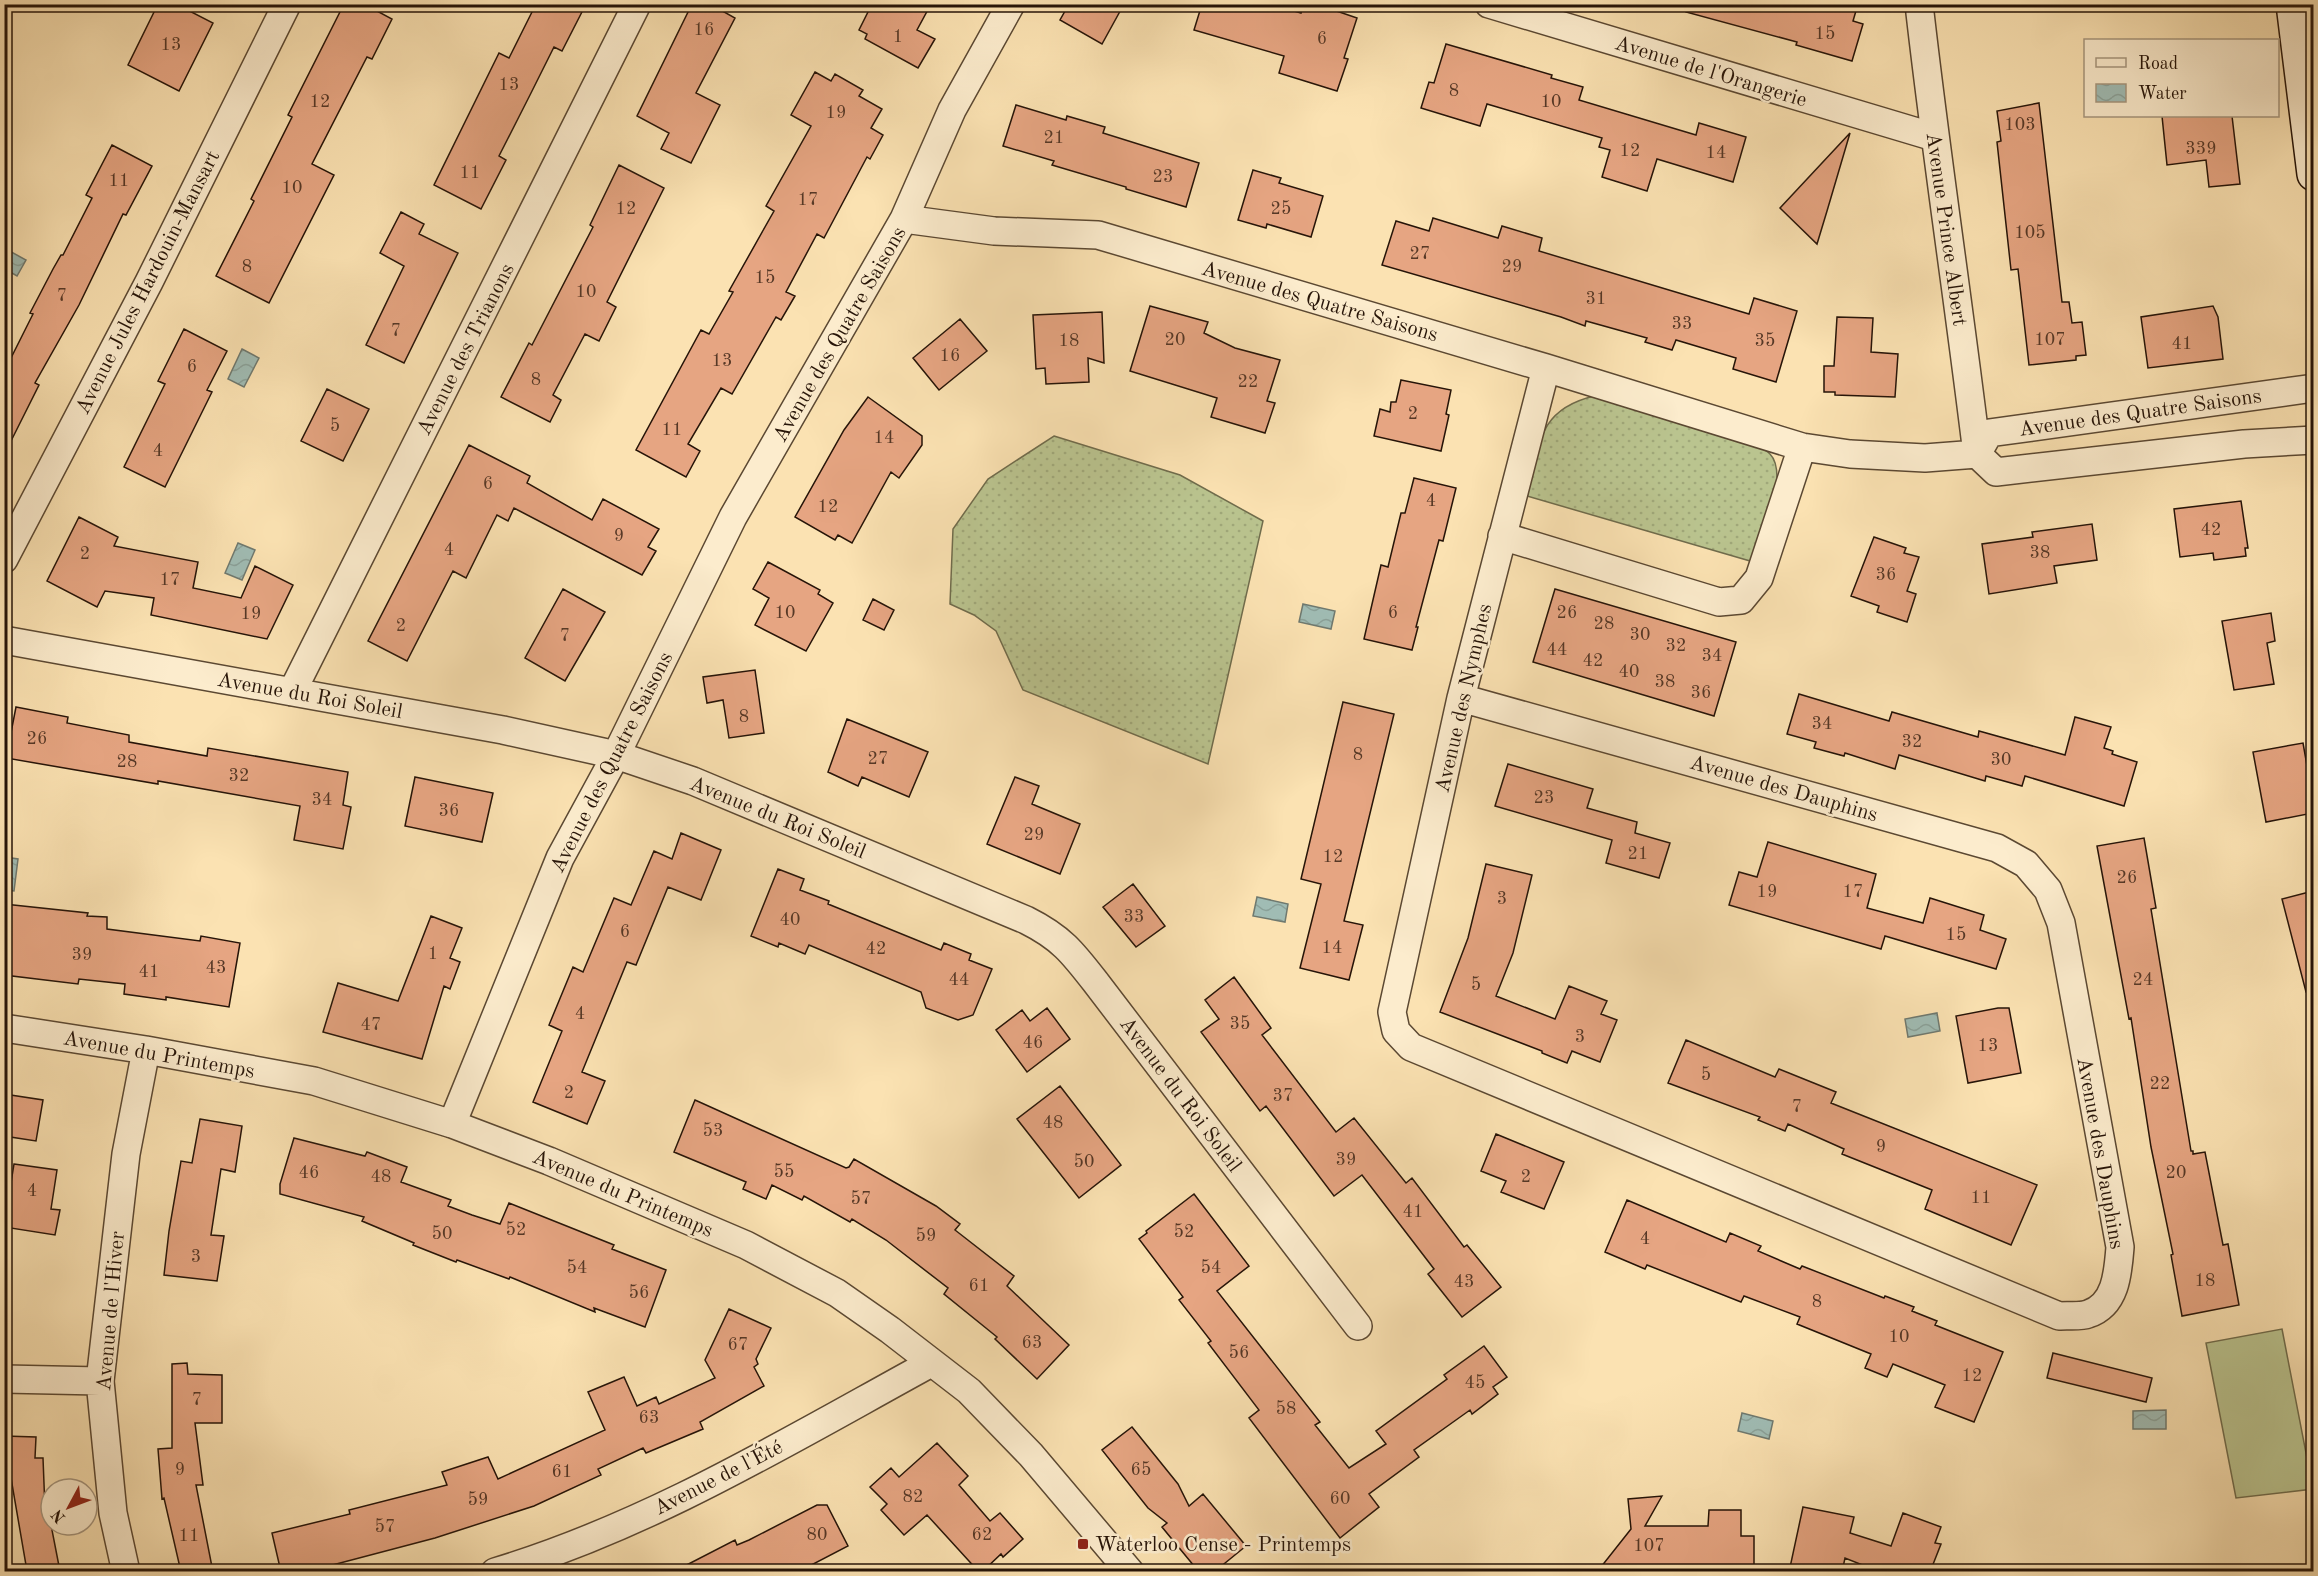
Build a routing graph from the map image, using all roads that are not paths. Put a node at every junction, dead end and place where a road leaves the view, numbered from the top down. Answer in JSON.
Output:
{"nodes":[{"id":1,"x":287,"y":4,"type":"edge"},
{"id":2,"x":637,"y":4,"type":"edge"},
{"id":3,"x":1011,"y":4,"type":"edge"},
{"id":4,"x":1489,"y":4,"type":"edge"},
{"id":5,"x":1919,"y":4,"type":"edge"},
{"id":6,"x":2293,"y":4,"type":"edge"},
{"id":7,"x":1934,"y":137,"type":"junction"},
{"id":8,"x":2313,"y":174,"type":"edge"},
{"id":9,"x":904,"y":219,"type":"junction"},
{"id":10,"x":1546,"y":368,"type":"junction"},
{"id":11,"x":2313,"y":387,"type":"edge"},
{"id":12,"x":2313,"y":440,"type":"edge"},
{"id":13,"x":1802,"y":447,"type":"junction"},
{"id":14,"x":1977,"y":454,"type":"junction"},
{"id":15,"x":1502,"y":536,"type":"junction"},
{"id":16,"x":4,"y":559,"type":"edge"},
{"id":17,"x":4,"y":640,"type":"edge"},
{"id":18,"x":292,"y":692,"type":"junction"},
{"id":19,"x":1461,"y":698,"type":"junction"},
{"id":20,"x":616,"y":754,"type":"junction"},
{"id":21,"x":4,"y":1028,"type":"edge"},
{"id":22,"x":1396,"y":1031,"type":"joint"},
{"id":23,"x":146,"y":1050,"type":"junction"},
{"id":24,"x":452,"y":1124,"type":"junction"},
{"id":25,"x":1358,"y":1326,"type":"dead end"},
{"id":26,"x":931,"y":1363,"type":"junction"},
{"id":27,"x":4,"y":1379,"type":"edge"},
{"id":28,"x":100,"y":1381,"type":"junction"},
{"id":29,"x":126,"y":1572,"type":"edge"},
{"id":30,"x":495,"y":1572,"type":"edge"},
{"id":31,"x":1130,"y":1572,"type":"edge"}],
"edges":[{"from":1,"to":16,"type":"street","name":"Avenue Jules Hardouin-Mansart"},
{"from":2,"to":18,"type":"street","name":"Avenue des Trianons"},
{"from":3,"to":9,"type":"street"},
{"from":4,"to":7,"type":"street","name":"Avenue de l'Orangerie"},
{"from":5,"to":7,"type":"street","name":"Avenue Prince Albert"},
{"from":6,"to":8,"type":"main road"},
{"from":7,"to":14,"type":"street","name":"Avenue Prince Albert"},
{"from":9,"to":10,"type":"street","name":"Avenue des Quatre Saisons"},
{"from":9,"to":20,"type":"street","name":"Avenue des Quatre Saisons"},
{"from":10,"to":13,"type":"street","name":"Avenue des Quatre Saisons"},
{"from":10,"to":15,"type":"street","name":"Avenue des Nymphes"},
{"from":11,"to":14,"type":"street","name":"Avenue des Quatre Saisons"},
{"from":12,"to":14,"type":"street","name":"Avenue des Quatre Saisons"},
{"from":13,"to":14,"type":"street","name":"Avenue des Quatre Saisons"},
{"from":13,"to":15,"type":"street"},
{"from":15,"to":19,"type":"street","name":"Avenue des Nymphes"},
{"from":17,"to":18,"type":"street","name":"Avenue du Roi Soleil"},
{"from":18,"to":20,"type":"street","name":"Avenue du Roi Soleil"},
{"from":19,"to":22,"type":"street","name":"Avenue des Nymphes"},
{"from":19,"to":22,"type":"street","name":"Avenue des Dauphins"},
{"from":20,"to":24,"type":"street","name":"Avenue des Quatre Saisons"},
{"from":20,"to":25,"type":"street","name":"Avenue du Roi Soleil"},
{"from":21,"to":23,"type":"street","name":"Avenue du Printemps"},
{"from":23,"to":24,"type":"street","name":"Avenue du Printemps"},
{"from":23,"to":28,"type":"street","name":"Avenue de l'Hiver"},
{"from":24,"to":26,"type":"street","name":"Avenue du Printemps"},
{"from":26,"to":30,"type":"street","name":"Avenue de l'Été"},
{"from":26,"to":31,"type":"street","name":"Avenue du Printemps"},
{"from":27,"to":28,"type":"street"},
{"from":28,"to":29,"type":"street","name":"Avenue de l'Hiver"}]}
